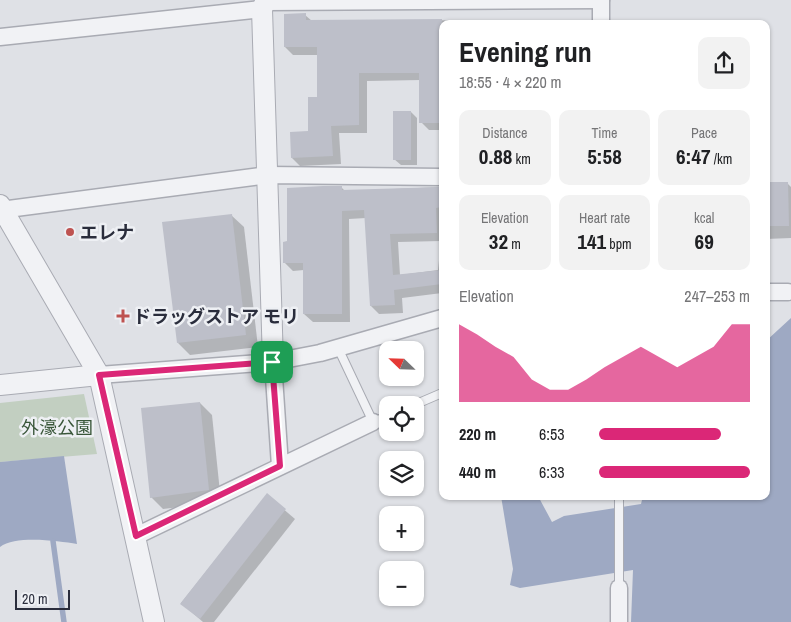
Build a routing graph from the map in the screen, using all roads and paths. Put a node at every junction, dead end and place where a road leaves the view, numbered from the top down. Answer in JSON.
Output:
{"nodes":[{"id":1,"x":601,"y":0,"type":"edge"},
{"id":2,"x":265,"y":4,"type":"edge"},
{"id":3,"x":601,"y":20,"type":"edge"},
{"id":4,"x":0,"y":37,"type":"edge"},
{"id":5,"x":268,"y":175,"type":"junction"},
{"id":6,"x":439,"y":177,"type":"edge"},
{"id":7,"x":1,"y":208,"type":"edge"},
{"id":8,"x":770,"y":292,"type":"edge"},
{"id":9,"x":788,"y":292,"type":"dead end"},
{"id":10,"x":439,"y":319,"type":"edge"},
{"id":11,"x":338,"y":348,"type":"junction"},
{"id":12,"x":272,"y":362,"type":"junction"},
{"id":13,"x":99,"y":375,"type":"junction"},
{"id":14,"x":0,"y":385,"type":"edge"},
{"id":15,"x":439,"y":394,"type":"edge"},
{"id":16,"x":424,"y":401,"type":"edge"},
{"id":17,"x":379,"y":417,"type":"edge"},
{"id":18,"x":379,"y":419,"type":"edge"},
{"id":19,"x":280,"y":466,"type":"junction"},
{"id":20,"x":618,"y":500,"type":"edge"},
{"id":21,"x":136,"y":536,"type":"junction"},
{"id":22,"x":619,"y":588,"type":"joint"},
{"id":23,"x":154,"y":622,"type":"edge"},
{"id":24,"x":619,"y":622,"type":"edge"}],
"edges":[{"from":1,"to":2,"type":"street"},
{"from":1,"to":3,"type":"street"},
{"from":2,"to":4,"type":"street"},
{"from":2,"to":5,"type":"street"},
{"from":5,"to":6,"type":"street"},
{"from":5,"to":7,"type":"street"},
{"from":5,"to":12,"type":"street"},
{"from":7,"to":13,"type":"street"},
{"from":8,"to":9,"type":"street"},
{"from":10,"to":11,"type":"street"},
{"from":11,"to":12,"type":"street"},
{"from":11,"to":17,"type":"lane"},
{"from":12,"to":13,"type":"street"},
{"from":12,"to":19,"type":"street"},
{"from":13,"to":14,"type":"street"},
{"from":13,"to":21,"type":"street"},
{"from":15,"to":16,"type":"lane"},
{"from":18,"to":19,"type":"street"},
{"from":19,"to":21,"type":"street"},
{"from":20,"to":22,"type":"lane"},
{"from":21,"to":23,"type":"street"},
{"from":22,"to":24,"type":"street"}]}
